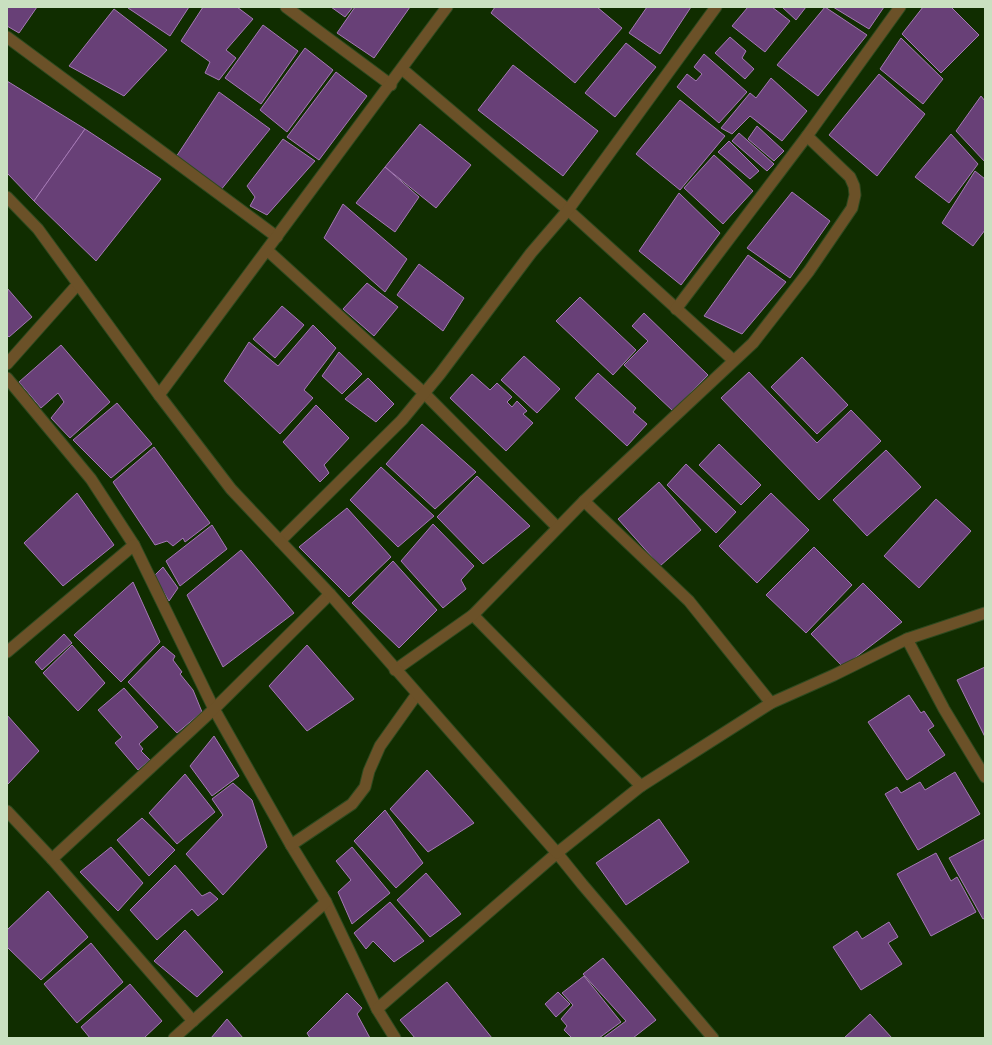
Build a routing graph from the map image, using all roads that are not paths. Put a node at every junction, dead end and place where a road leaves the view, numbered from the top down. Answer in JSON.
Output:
{"nodes":[{"id":1,"x":286,"y":7,"type":"edge"},
{"id":2,"x":447,"y":7,"type":"edge"},
{"id":3,"x":716,"y":7,"type":"edge"},
{"id":4,"x":900,"y":7,"type":"edge"},
{"id":5,"x":7,"y":37,"type":"edge"},
{"id":6,"x":402,"y":70,"type":"junction"},
{"id":7,"x":391,"y":84,"type":"junction"},
{"id":8,"x":807,"y":136,"type":"junction"},
{"id":9,"x":7,"y":197,"type":"edge"},
{"id":10,"x":568,"y":210,"type":"junction"},
{"id":11,"x":276,"y":237,"type":"junction"},
{"id":12,"x":267,"y":250,"type":"junction"},
{"id":13,"x":78,"y":284,"type":"junction"},
{"id":14,"x":676,"y":309,"type":"junction"},
{"id":15,"x":733,"y":360,"type":"junction"},
{"id":16,"x":7,"y":364,"type":"edge"},
{"id":17,"x":7,"y":378,"type":"edge"},
{"id":18,"x":424,"y":393,"type":"junction"},
{"id":19,"x":159,"y":395,"type":"junction"},
{"id":20,"x":584,"y":501,"type":"junction"},
{"id":21,"x":557,"y":527,"type":"junction"},
{"id":22,"x":280,"y":541,"type":"junction"},
{"id":23,"x":134,"y":545,"type":"junction"},
{"id":24,"x":330,"y":594,"type":"junction"},
{"id":25,"x":985,"y":613,"type":"edge"},
{"id":26,"x":473,"y":615,"type":"junction"},
{"id":27,"x":907,"y":639,"type":"junction"},
{"id":28,"x":8,"y":650,"type":"edge"},
{"id":29,"x":395,"y":670,"type":"junction"},
{"id":30,"x":416,"y":694,"type":"junction"},
{"id":31,"x":771,"y":703,"type":"junction"},
{"id":32,"x":214,"y":709,"type":"junction"},
{"id":33,"x":985,"y":777,"type":"edge"},
{"id":34,"x":641,"y":786,"type":"junction"},
{"id":35,"x":7,"y":810,"type":"edge"},
{"id":36,"x":291,"y":845,"type":"junction"},
{"id":37,"x":557,"y":852,"type":"junction"},
{"id":38,"x":52,"y":859,"type":"junction"},
{"id":39,"x":326,"y":902,"type":"junction"},
{"id":40,"x":377,"y":1008,"type":"junction"},
{"id":41,"x":193,"y":1021,"type":"junction"},
{"id":42,"x":174,"y":1038,"type":"edge"},
{"id":43,"x":395,"y":1038,"type":"edge"},
{"id":44,"x":714,"y":1038,"type":"edge"}],
"edges":[{"from":1,"to":7,"type":"street"},
{"from":2,"to":6,"type":"street"},
{"from":3,"to":10,"type":"street"},
{"from":4,"to":8,"type":"street"},
{"from":5,"to":11,"type":"street"},
{"from":6,"to":7,"type":"street"},
{"from":6,"to":10,"type":"street"},
{"from":7,"to":11,"type":"street"},
{"from":8,"to":14,"type":"street"},
{"from":8,"to":15,"type":"street"},
{"from":9,"to":13,"type":"street"},
{"from":10,"to":14,"type":"street"},
{"from":10,"to":18,"type":"street"},
{"from":11,"to":12,"type":"street"},
{"from":12,"to":18,"type":"street"},
{"from":12,"to":19,"type":"street"},
{"from":13,"to":16,"type":"street"},
{"from":13,"to":19,"type":"street"},
{"from":14,"to":15,"type":"street"},
{"from":15,"to":20,"type":"street"},
{"from":17,"to":23,"type":"street"},
{"from":18,"to":21,"type":"street"},
{"from":18,"to":22,"type":"street"},
{"from":19,"to":22,"type":"street"},
{"from":20,"to":21,"type":"street"},
{"from":20,"to":31,"type":"street"},
{"from":21,"to":26,"type":"street"},
{"from":22,"to":24,"type":"street"},
{"from":23,"to":28,"type":"street"},
{"from":23,"to":32,"type":"street"},
{"from":24,"to":29,"type":"street"},
{"from":24,"to":32,"type":"street"},
{"from":25,"to":27,"type":"street"},
{"from":26,"to":29,"type":"street"},
{"from":26,"to":34,"type":"street"},
{"from":27,"to":31,"type":"street"},
{"from":27,"to":33,"type":"street"},
{"from":29,"to":30,"type":"street"},
{"from":30,"to":36,"type":"street"},
{"from":30,"to":37,"type":"street"},
{"from":31,"to":34,"type":"street"},
{"from":32,"to":36,"type":"street"},
{"from":32,"to":38,"type":"street"},
{"from":34,"to":37,"type":"street"},
{"from":35,"to":38,"type":"street"},
{"from":36,"to":39,"type":"street"},
{"from":37,"to":40,"type":"street"},
{"from":37,"to":44,"type":"street"},
{"from":38,"to":41,"type":"street"},
{"from":39,"to":40,"type":"street"},
{"from":39,"to":41,"type":"street"},
{"from":40,"to":43,"type":"street"},
{"from":41,"to":42,"type":"street"}]}
